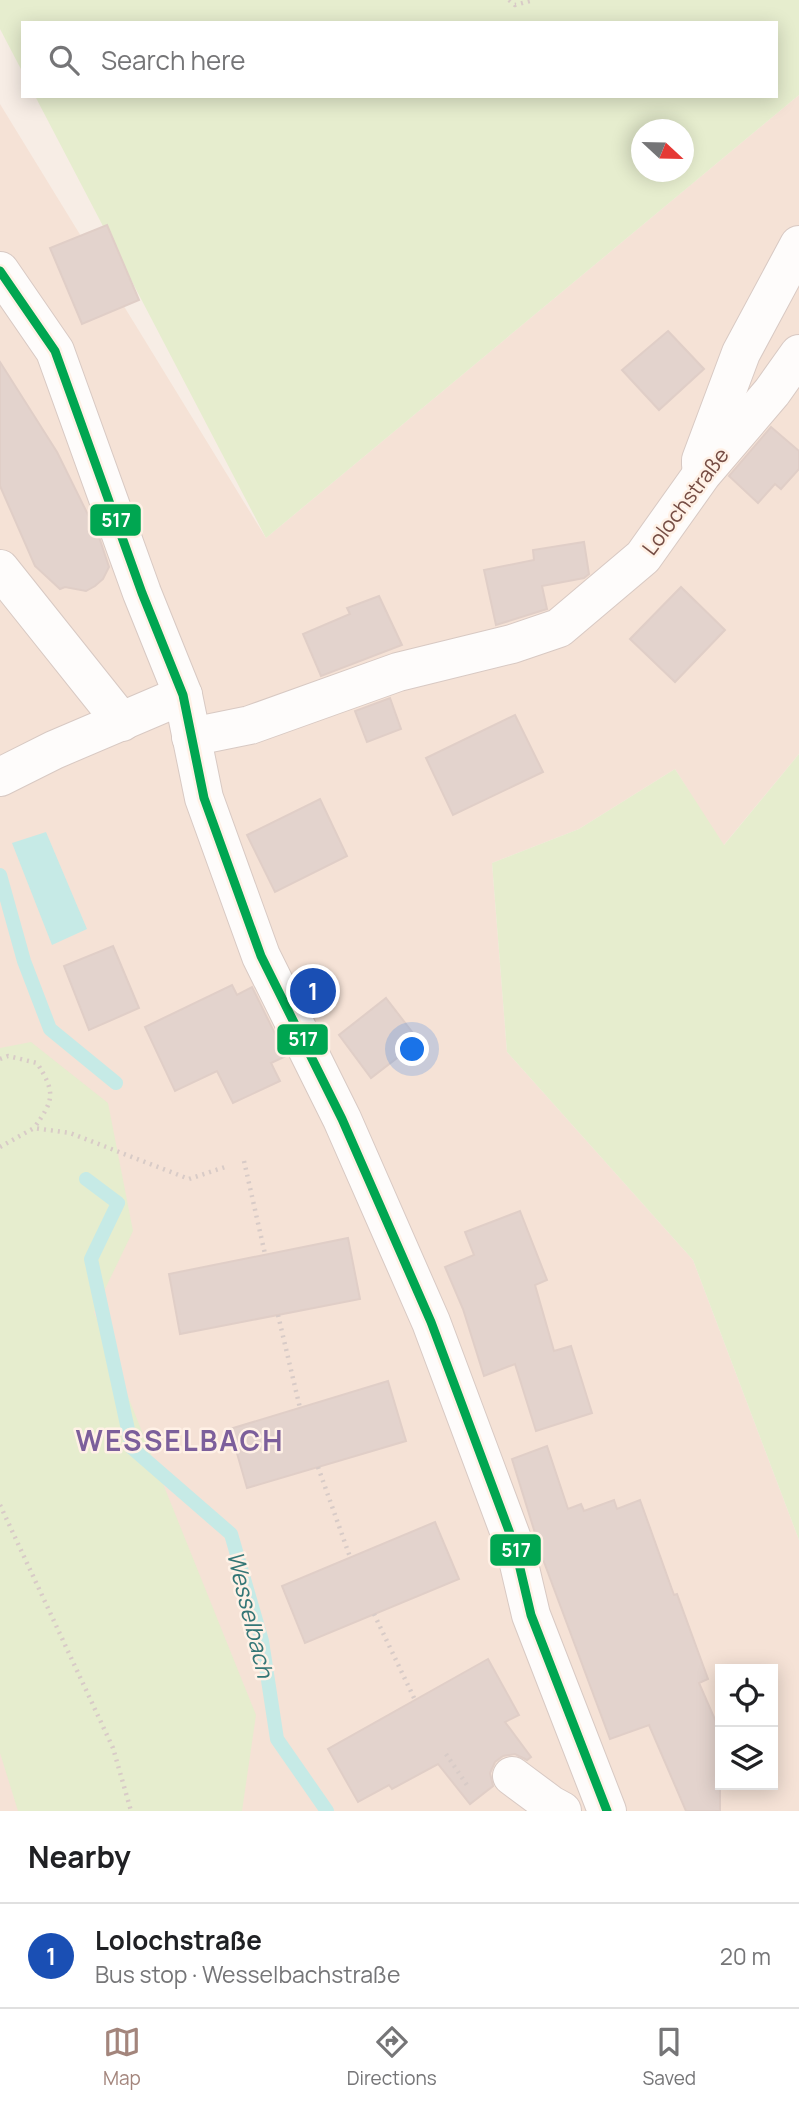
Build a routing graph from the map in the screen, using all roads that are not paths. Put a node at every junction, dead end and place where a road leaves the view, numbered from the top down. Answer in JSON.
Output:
{"nodes":[{"id":1,"x":799,"y":245,"type":"edge"},
{"id":2,"x":0,"y":271,"type":"edge"},
{"id":3,"x":799,"y":354,"type":"edge"},
{"id":4,"x":702,"y":474,"type":"junction"},
{"id":5,"x":0,"y":569,"type":"edge"},
{"id":6,"x":183,"y":695,"type":"junction"},
{"id":7,"x":121,"y":722,"type":"junction"},
{"id":8,"x":191,"y":737,"type":"junction"},
{"id":9,"x":0,"y":777,"type":"edge"},
{"id":10,"x":512,"y":1776,"type":"dead end"},
{"id":11,"x":562,"y":1811,"type":"edge"},
{"id":12,"x":607,"y":1811,"type":"edge"}],
"edges":[{"from":1,"to":4,"type":"street"},
{"from":2,"to":6,"type":"street"},
{"from":3,"to":4,"type":"street","name":"Lolochstraße"},
{"from":4,"to":8,"type":"street","name":"Lolochstraße"},
{"from":5,"to":7,"type":"street"},
{"from":6,"to":7,"type":"street"},
{"from":6,"to":8,"type":"street"},
{"from":7,"to":9,"type":"street"},
{"from":8,"to":12,"type":"street"},
{"from":10,"to":11,"type":"street"}]}
